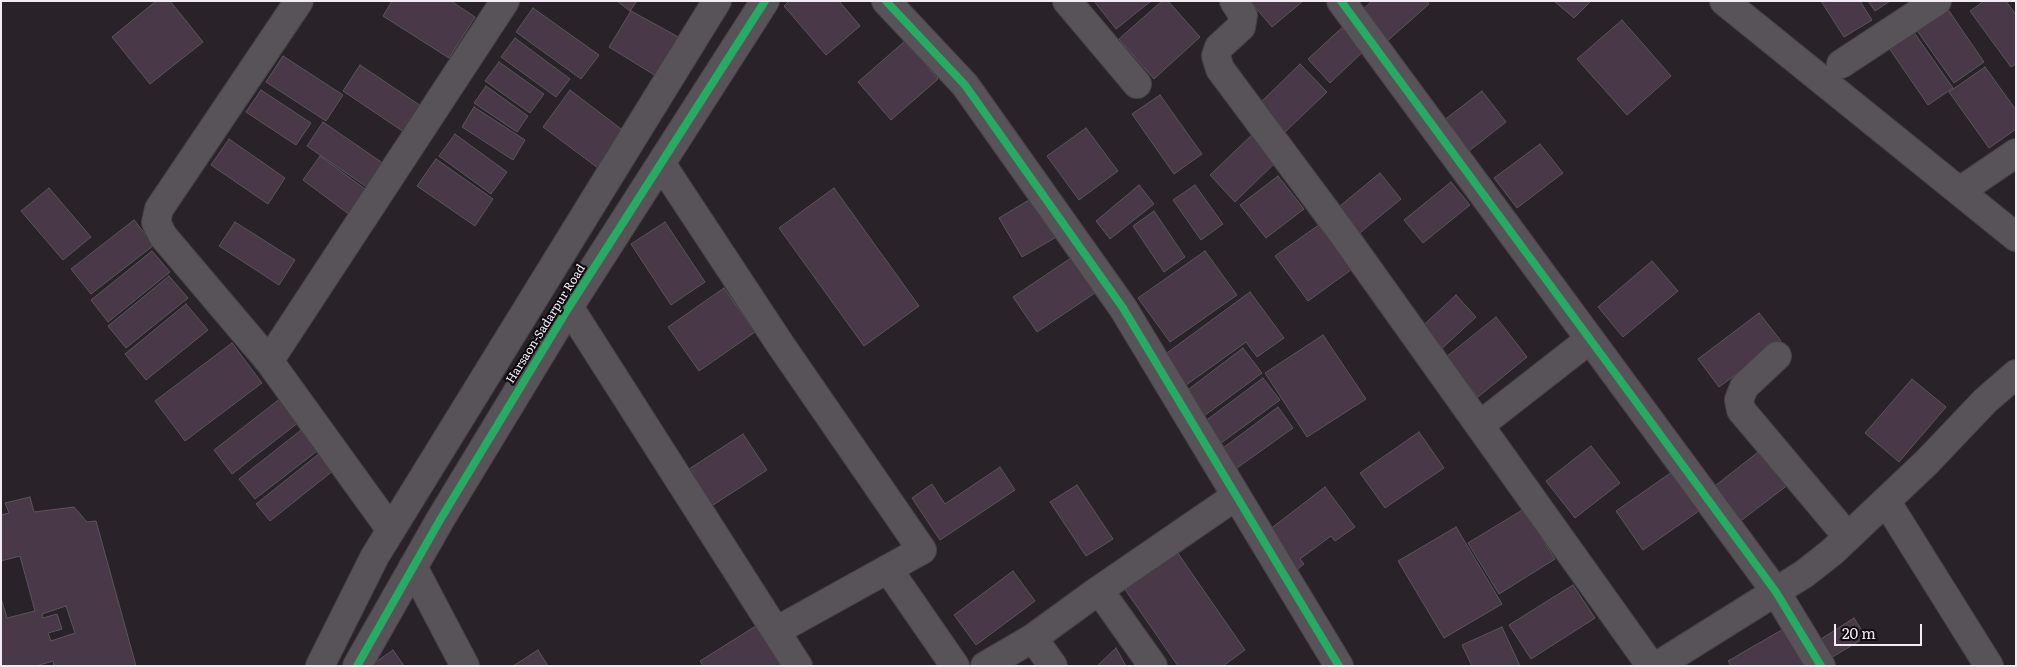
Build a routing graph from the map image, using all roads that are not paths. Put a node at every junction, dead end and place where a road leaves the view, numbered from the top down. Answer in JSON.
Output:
{"nodes":[{"id":1,"x":299,"y":1,"type":"edge"},
{"id":2,"x":505,"y":1,"type":"edge"},
{"id":3,"x":716,"y":1,"type":"edge"},
{"id":4,"x":765,"y":1,"type":"edge"},
{"id":5,"x":886,"y":1,"type":"edge"},
{"id":6,"x":1067,"y":1,"type":"edge"},
{"id":7,"x":1234,"y":1,"type":"edge"},
{"id":8,"x":1341,"y":1,"type":"edge"},
{"id":9,"x":1724,"y":1,"type":"edge"},
{"id":10,"x":1937,"y":1,"type":"edge"},
{"id":11,"x":1841,"y":64,"type":"dead end"},
{"id":12,"x":1137,"y":84,"type":"dead end"},
{"id":13,"x":2016,"y":153,"type":"edge"},
{"id":14,"x":662,"y":165,"type":"junction"},
{"id":15,"x":1960,"y":191,"type":"junction"},
{"id":16,"x":2016,"y":237,"type":"edge"},
{"id":17,"x":569,"y":306,"type":"junction"},
{"id":18,"x":1589,"y":340,"type":"junction"},
{"id":19,"x":1777,"y":356,"type":"dead end"},
{"id":20,"x":270,"y":361,"type":"junction"},
{"id":21,"x":2016,"y":374,"type":"edge"},
{"id":22,"x":1480,"y":425,"type":"junction"},
{"id":23,"x":1236,"y":496,"type":"junction"},
{"id":24,"x":1886,"y":501,"type":"junction"},
{"id":25,"x":391,"y":530,"type":"junction"},
{"id":26,"x":1848,"y":537,"type":"junction"},
{"id":27,"x":413,"y":568,"type":"junction"},
{"id":28,"x":888,"y":569,"type":"junction"},
{"id":29,"x":1099,"y":590,"type":"junction"},
{"id":30,"x":1776,"y":592,"type":"junction"},
{"id":31,"x":776,"y":631,"type":"junction"},
{"id":32,"x":1033,"y":638,"type":"junction"},
{"id":33,"x":320,"y":666,"type":"edge"},
{"id":34,"x":357,"y":666,"type":"edge"},
{"id":35,"x":465,"y":666,"type":"edge"},
{"id":36,"x":798,"y":666,"type":"edge"},
{"id":37,"x":955,"y":666,"type":"edge"},
{"id":38,"x":985,"y":666,"type":"edge"},
{"id":39,"x":1053,"y":666,"type":"edge"},
{"id":40,"x":1153,"y":666,"type":"edge"},
{"id":41,"x":1339,"y":666,"type":"edge"},
{"id":42,"x":1651,"y":666,"type":"edge"},
{"id":43,"x":1657,"y":666,"type":"edge"},
{"id":44,"x":1821,"y":666,"type":"edge"},
{"id":45,"x":1989,"y":666,"type":"edge"}],
"edges":[{"from":1,"to":20,"type":"street"},
{"from":2,"to":20,"type":"street"},
{"from":3,"to":25,"type":"street","name":"Harsaon-Sadarpur Road"},
{"from":4,"to":14,"type":"street","name":"Harsaon-Sadarpur Road"},
{"from":5,"to":23,"type":"street"},
{"from":6,"to":12,"type":"street"},
{"from":7,"to":22,"type":"street"},
{"from":8,"to":18,"type":"street"},
{"from":9,"to":15,"type":"street"},
{"from":10,"to":11,"type":"street"},
{"from":13,"to":15,"type":"street"},
{"from":14,"to":17,"type":"street","name":"Harsaon-Sadarpur Road"},
{"from":14,"to":28,"type":"street"},
{"from":15,"to":16,"type":"street"},
{"from":17,"to":27,"type":"street","name":"Harsaon-Sadarpur Road"},
{"from":17,"to":31,"type":"street"},
{"from":18,"to":22,"type":"street"},
{"from":18,"to":30,"type":"street"},
{"from":19,"to":26,"type":"street"},
{"from":20,"to":25,"type":"street"},
{"from":21,"to":24,"type":"street"},
{"from":22,"to":42,"type":"street"},
{"from":23,"to":29,"type":"street"},
{"from":23,"to":41,"type":"street"},
{"from":24,"to":26,"type":"street"},
{"from":24,"to":45,"type":"street"},
{"from":25,"to":33,"type":"street","name":"Harsaon-Sadarpur Road"},
{"from":26,"to":30,"type":"street"},
{"from":27,"to":34,"type":"street","name":"Harsaon-Sadarpur Road"},
{"from":27,"to":35,"type":"street"},
{"from":28,"to":31,"type":"street"},
{"from":28,"to":37,"type":"street"},
{"from":29,"to":32,"type":"street"},
{"from":29,"to":40,"type":"street"},
{"from":30,"to":43,"type":"street"},
{"from":30,"to":44,"type":"street"},
{"from":31,"to":36,"type":"street"},
{"from":32,"to":38,"type":"street"},
{"from":32,"to":39,"type":"street"}]}
